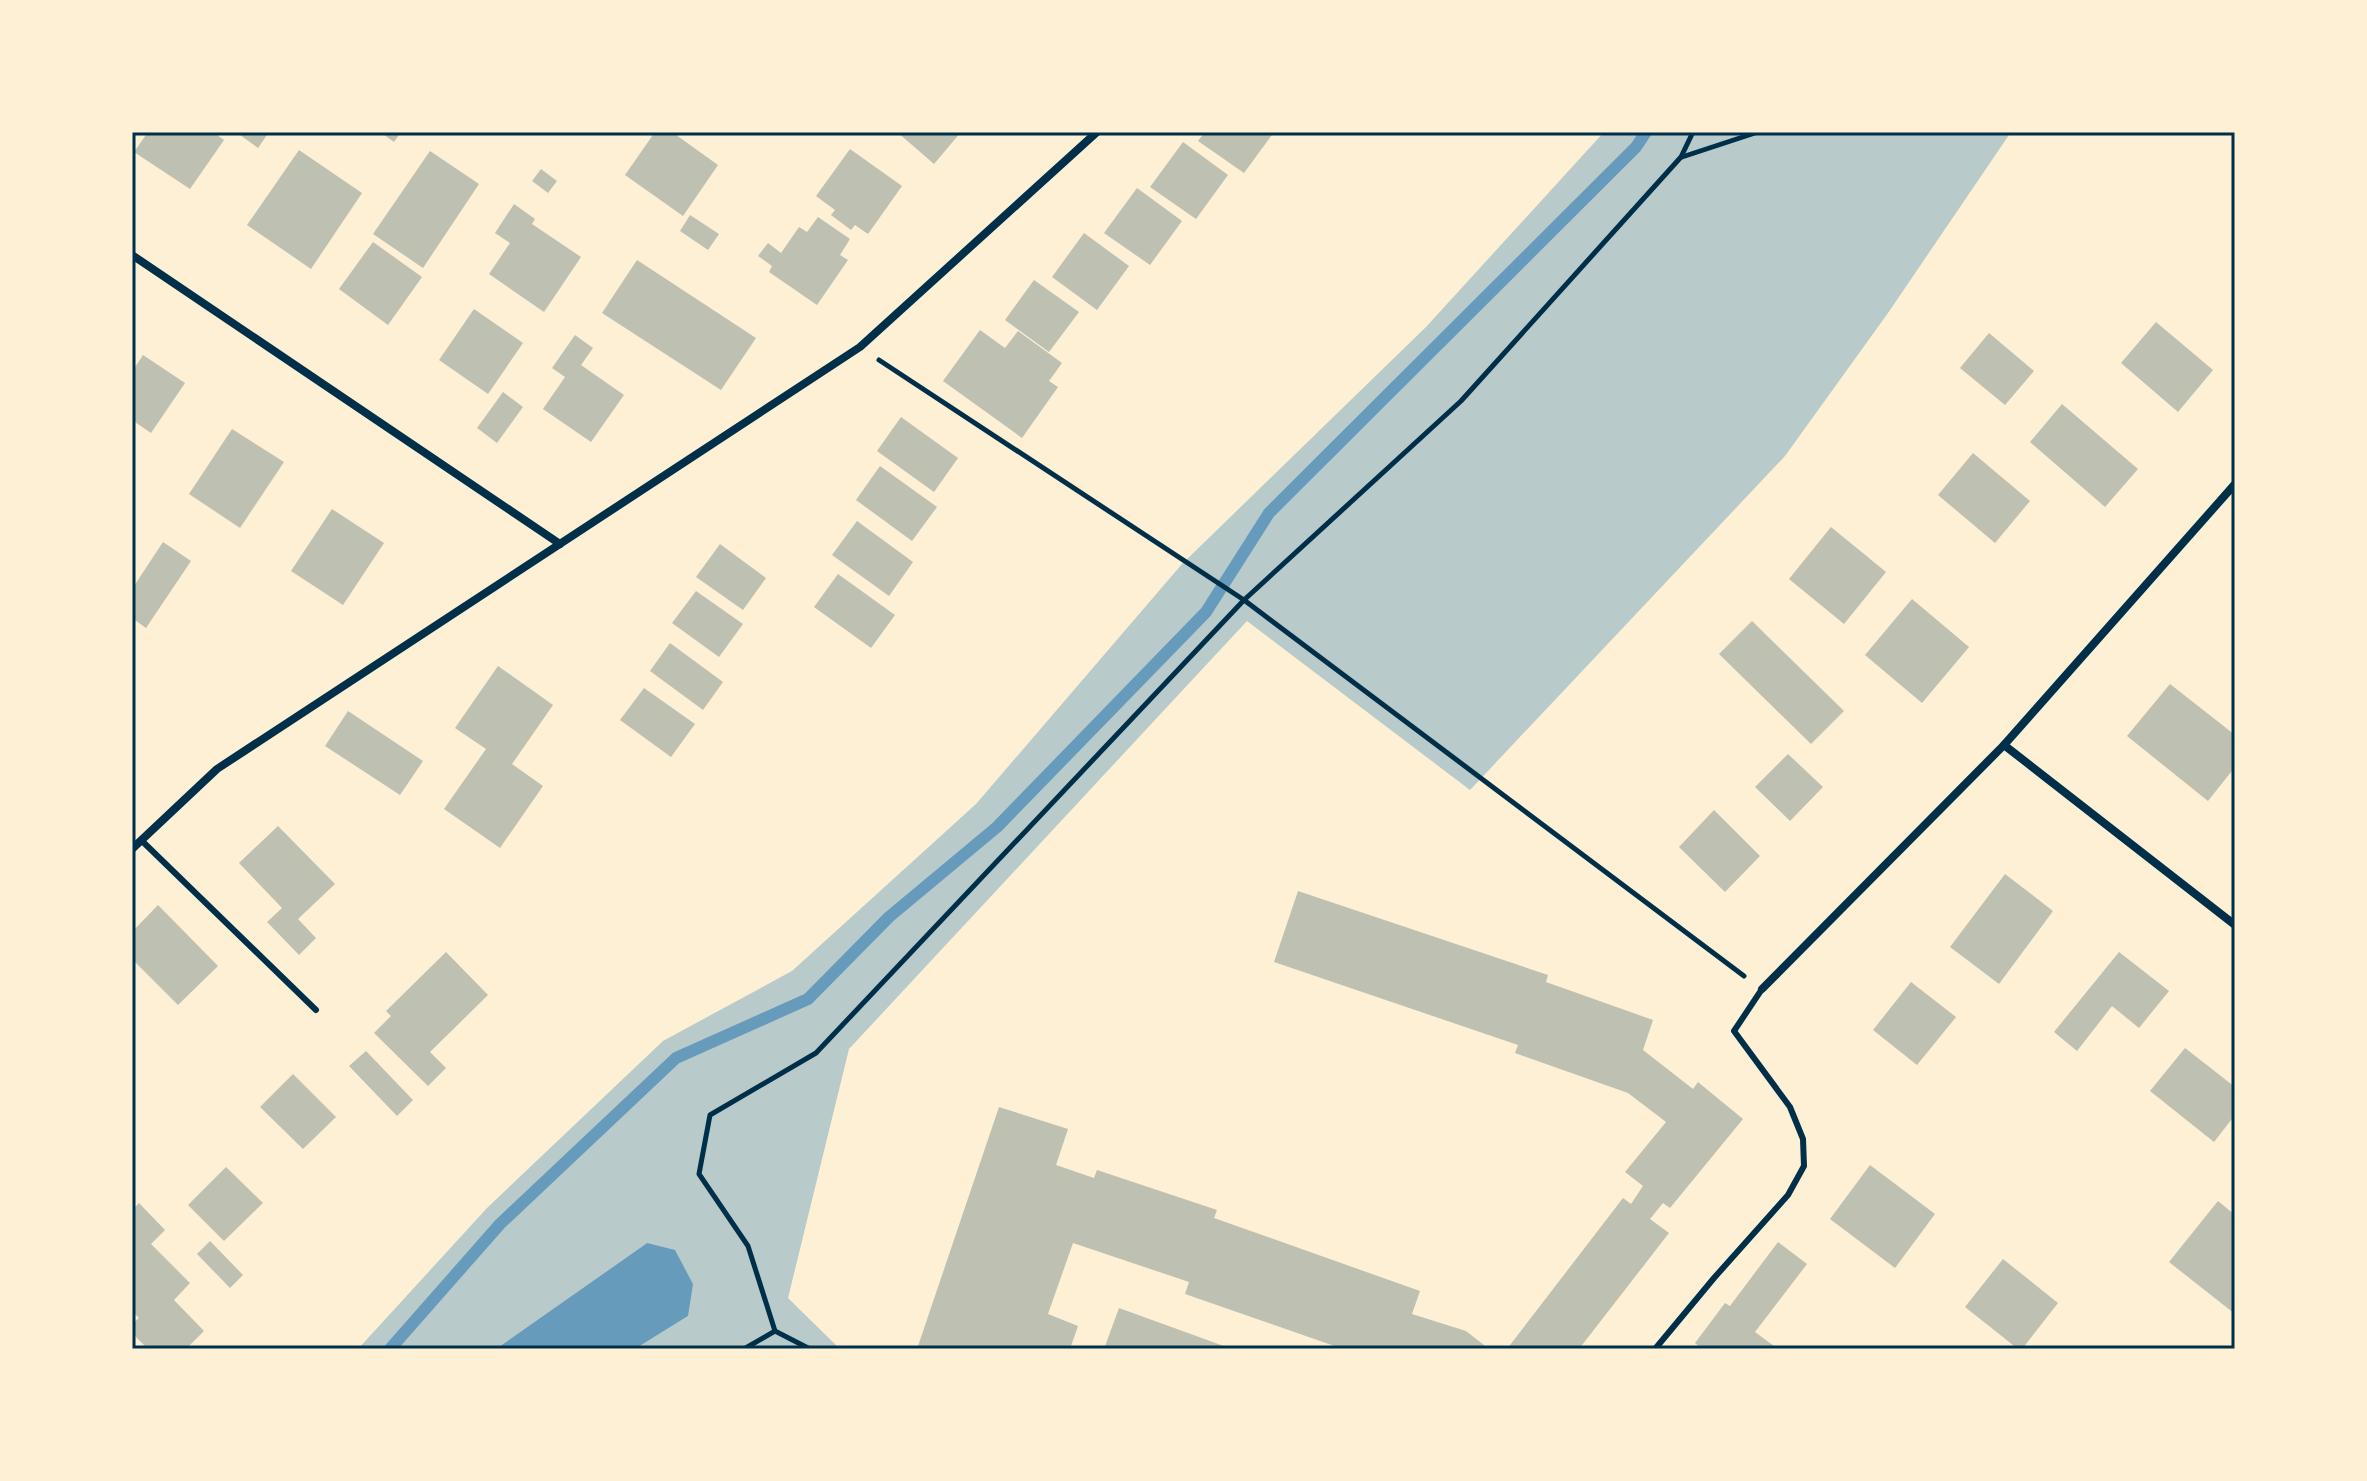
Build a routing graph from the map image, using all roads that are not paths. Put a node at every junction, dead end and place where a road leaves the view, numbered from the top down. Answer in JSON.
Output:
{"nodes":[{"id":1,"x":1097,"y":132,"type":"edge"},
{"id":2,"x":132,"y":255,"type":"edge"},
{"id":3,"x":2235,"y":484,"type":"edge"},
{"id":4,"x":560,"y":544,"type":"junction"},
{"id":5,"x":2004,"y":745,"type":"junction"},
{"id":6,"x":141,"y":840,"type":"junction"},
{"id":7,"x":132,"y":849,"type":"edge"},
{"id":8,"x":2235,"y":925,"type":"edge"},
{"id":9,"x":1762,"y":989,"type":"joint"},
{"id":10,"x":316,"y":1010,"type":"dead end"},
{"id":11,"x":1655,"y":1349,"type":"edge"}],
"edges":[{"from":1,"to":4,"type":"street"},
{"from":2,"to":4,"type":"street"},
{"from":3,"to":5,"type":"street"},
{"from":4,"to":6,"type":"street"},
{"from":5,"to":8,"type":"street"},
{"from":5,"to":9,"type":"street"},
{"from":6,"to":7,"type":"street"},
{"from":6,"to":10,"type":"lane"},
{"from":9,"to":11,"type":"lane"}]}
